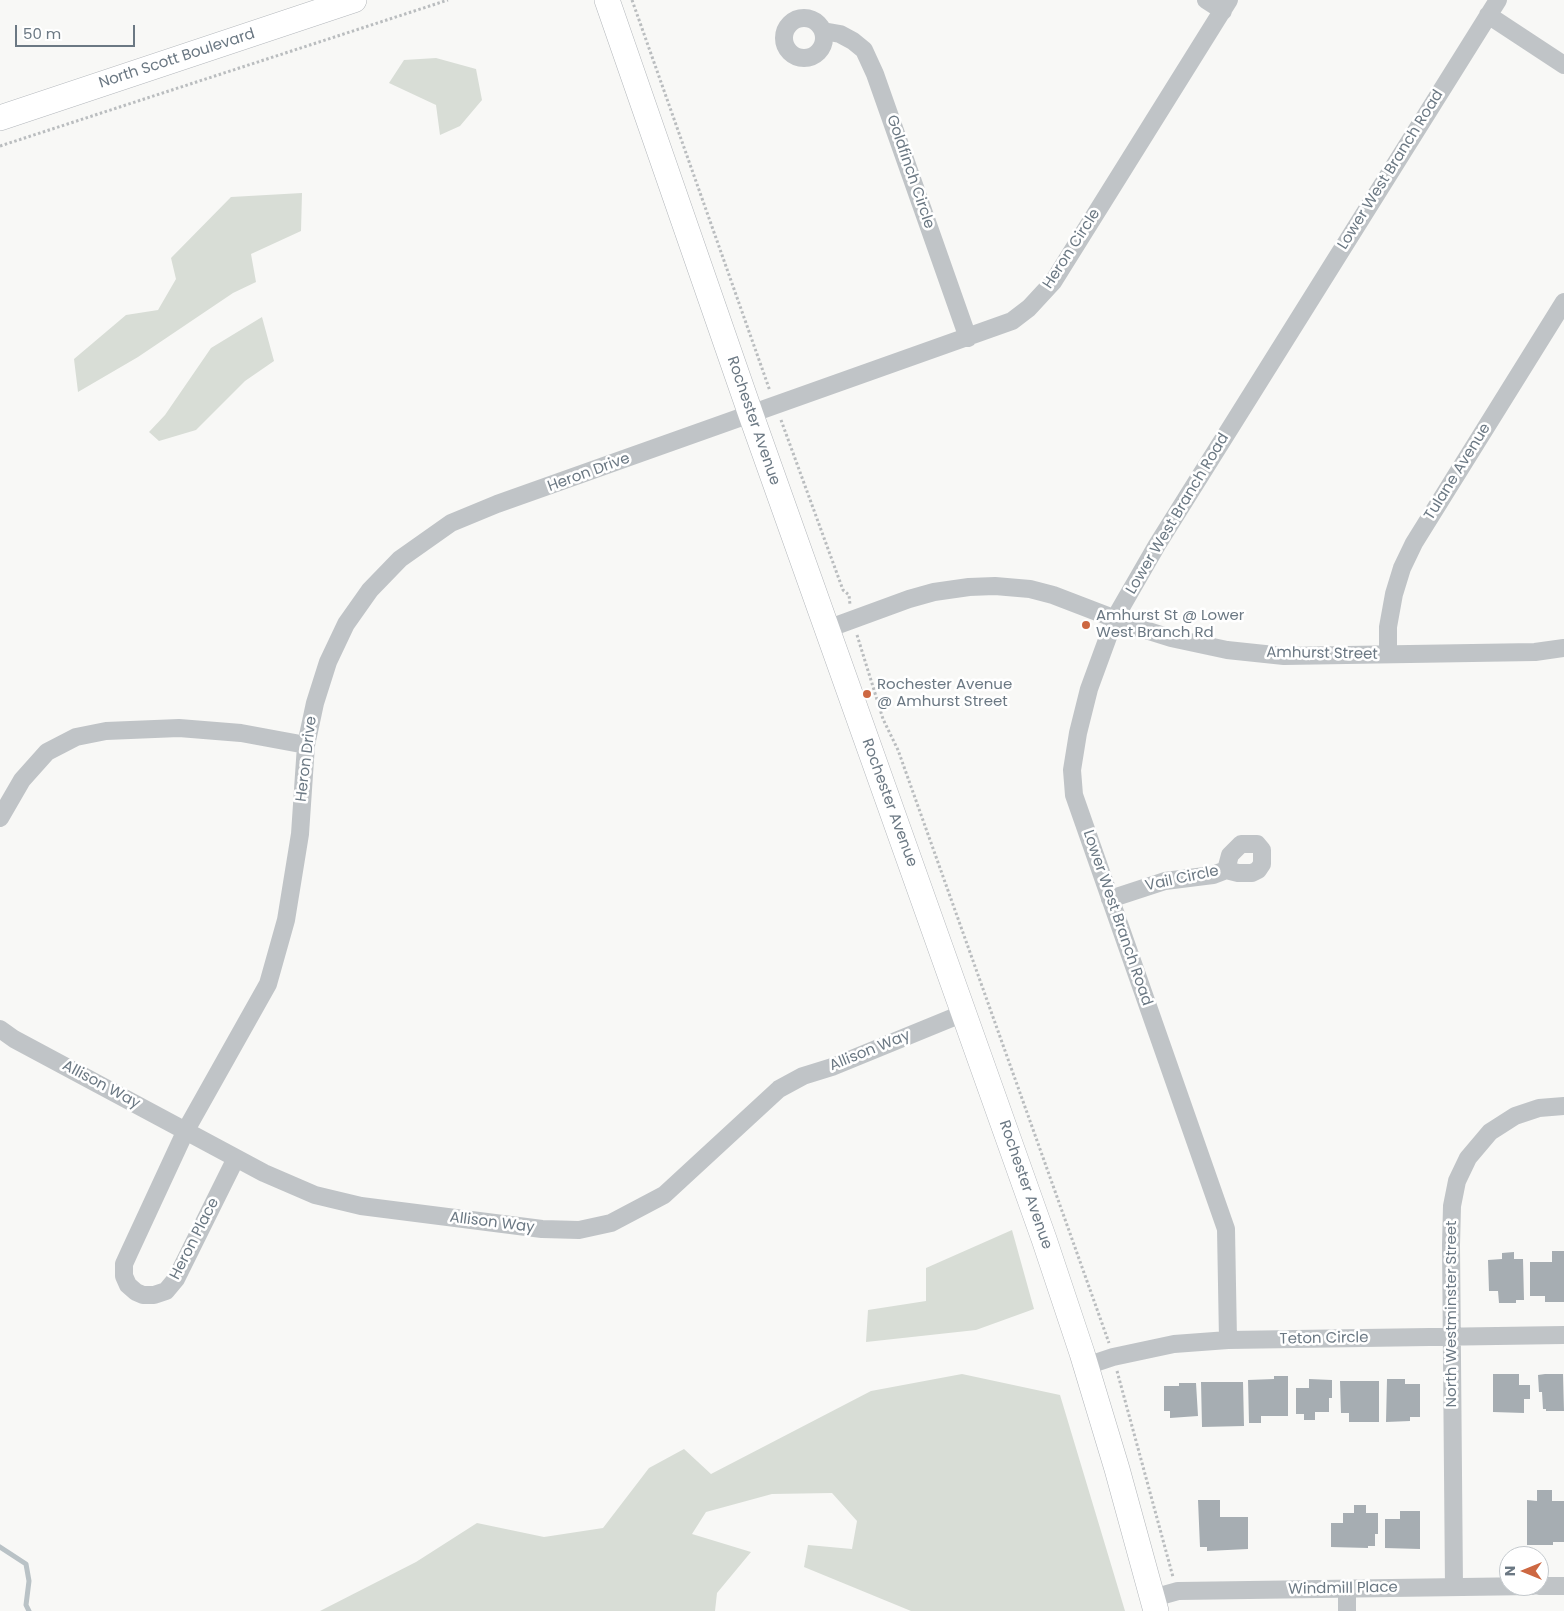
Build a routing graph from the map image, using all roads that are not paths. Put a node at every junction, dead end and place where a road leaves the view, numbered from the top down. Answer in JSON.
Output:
{"nodes":[{"id":1,"x":354,"y":0,"type":"edge"},
{"id":2,"x":607,"y":0,"type":"edge"},
{"id":3,"x":1206,"y":0,"type":"edge"},
{"id":4,"x":1498,"y":0,"type":"edge"},
{"id":5,"x":1226,"y":6,"type":"edge"},
{"id":6,"x":1488,"y":15,"type":"junction"},
{"id":7,"x":823,"y":31,"type":"dead end"},
{"id":8,"x":1564,"y":65,"type":"edge"},
{"id":9,"x":0,"y":118,"type":"edge"},
{"id":10,"x":1564,"y":302,"type":"edge"},
{"id":11,"x":968,"y":338,"type":"junction"},
{"id":12,"x":751,"y":415,"type":"junction"},
{"id":13,"x":1115,"y":618,"type":"junction"},
{"id":14,"x":827,"y":629,"type":"junction"},
{"id":15,"x":1564,"y":648,"type":"edge"},
{"id":16,"x":1388,"y":654,"type":"junction"},
{"id":17,"x":306,"y":745,"type":"junction"},
{"id":18,"x":0,"y":818,"type":"edge"},
{"id":19,"x":1226,"y":870,"type":"dead end"},
{"id":20,"x":1110,"y":899,"type":"junction"},
{"id":21,"x":964,"y":1013,"type":"junction"},
{"id":22,"x":0,"y":1029,"type":"edge"},
{"id":23,"x":1564,"y":1106,"type":"edge"},
{"id":24,"x":186,"y":1130,"type":"junction"},
{"id":25,"x":236,"y":1158,"type":"junction"},
{"id":26,"x":1564,"y":1335,"type":"edge"},
{"id":27,"x":1452,"y":1338,"type":"junction"},
{"id":28,"x":1228,"y":1340,"type":"junction"},
{"id":29,"x":1086,"y":1366,"type":"junction"},
{"id":30,"x":1499,"y":1586,"type":"edge"},
{"id":31,"x":1549,"y":1586,"type":"edge"},
{"id":32,"x":1564,"y":1586,"type":"edge"},
{"id":33,"x":1454,"y":1587,"type":"junction"},
{"id":34,"x":1347,"y":1589,"type":"junction"},
{"id":35,"x":1155,"y":1605,"type":"edge"},
{"id":36,"x":1347,"y":1611,"type":"edge"}],
"edges":[{"from":1,"to":9,"type":"main road","name":"North Scott Boulevard"},
{"from":2,"to":12,"type":"main road","name":"Rochester Avenue"},
{"from":3,"to":5,"type":"street","name":"Heron Circle"},
{"from":4,"to":6,"type":"street","name":"Lower West Branch Road"},
{"from":5,"to":11,"type":"street","name":"Heron Circle"},
{"from":6,"to":8,"type":"street"},
{"from":6,"to":13,"type":"street","name":"Lower West Branch Road"},
{"from":7,"to":11,"type":"street","name":"Goldfinch Circle"},
{"from":10,"to":16,"type":"street","name":"Tulane Avenue"},
{"from":11,"to":12,"type":"street","name":"Heron Circle"},
{"from":12,"to":14,"type":"main road","name":"Rochester Avenue"},
{"from":12,"to":17,"type":"street","name":"Heron Drive"},
{"from":13,"to":14,"type":"street","name":"Amhurst Street"},
{"from":13,"to":16,"type":"street","name":"Amhurst Street"},
{"from":13,"to":20,"type":"street","name":"Lower West Branch Road"},
{"from":14,"to":21,"type":"main road","name":"Rochester Avenue"},
{"from":15,"to":16,"type":"street","name":"Amhurst Street"},
{"from":17,"to":18,"type":"street"},
{"from":17,"to":24,"type":"street","name":"Heron Drive"},
{"from":19,"to":20,"type":"street","name":"Vail Circle"},
{"from":20,"to":28,"type":"street","name":"Lower West Branch Road"},
{"from":21,"to":25,"type":"street","name":"Allison Way"},
{"from":21,"to":29,"type":"main road","name":"Rochester Avenue"},
{"from":22,"to":24,"type":"street","name":"Allison Way"},
{"from":23,"to":27,"type":"street","name":"North Westminster Street"},
{"from":24,"to":25,"type":"street","name":"Allison Way"},
{"from":24,"to":25,"type":"street","name":"Heron Place"},
{"from":26,"to":27,"type":"street","name":"Teton Circle"},
{"from":27,"to":28,"type":"street","name":"Teton Circle"},
{"from":27,"to":33,"type":"street","name":"North Westminster Street"},
{"from":28,"to":29,"type":"street","name":"Teton Circle"},
{"from":29,"to":35,"type":"main road","name":"Rochester Avenue"},
{"from":30,"to":33,"type":"street","name":"Windmill Place"},
{"from":31,"to":32,"type":"street"},
{"from":33,"to":34,"type":"street","name":"Windmill Place"},
{"from":34,"to":35,"type":"street","name":"Windmill Place"},
{"from":34,"to":36,"type":"street"}]}
